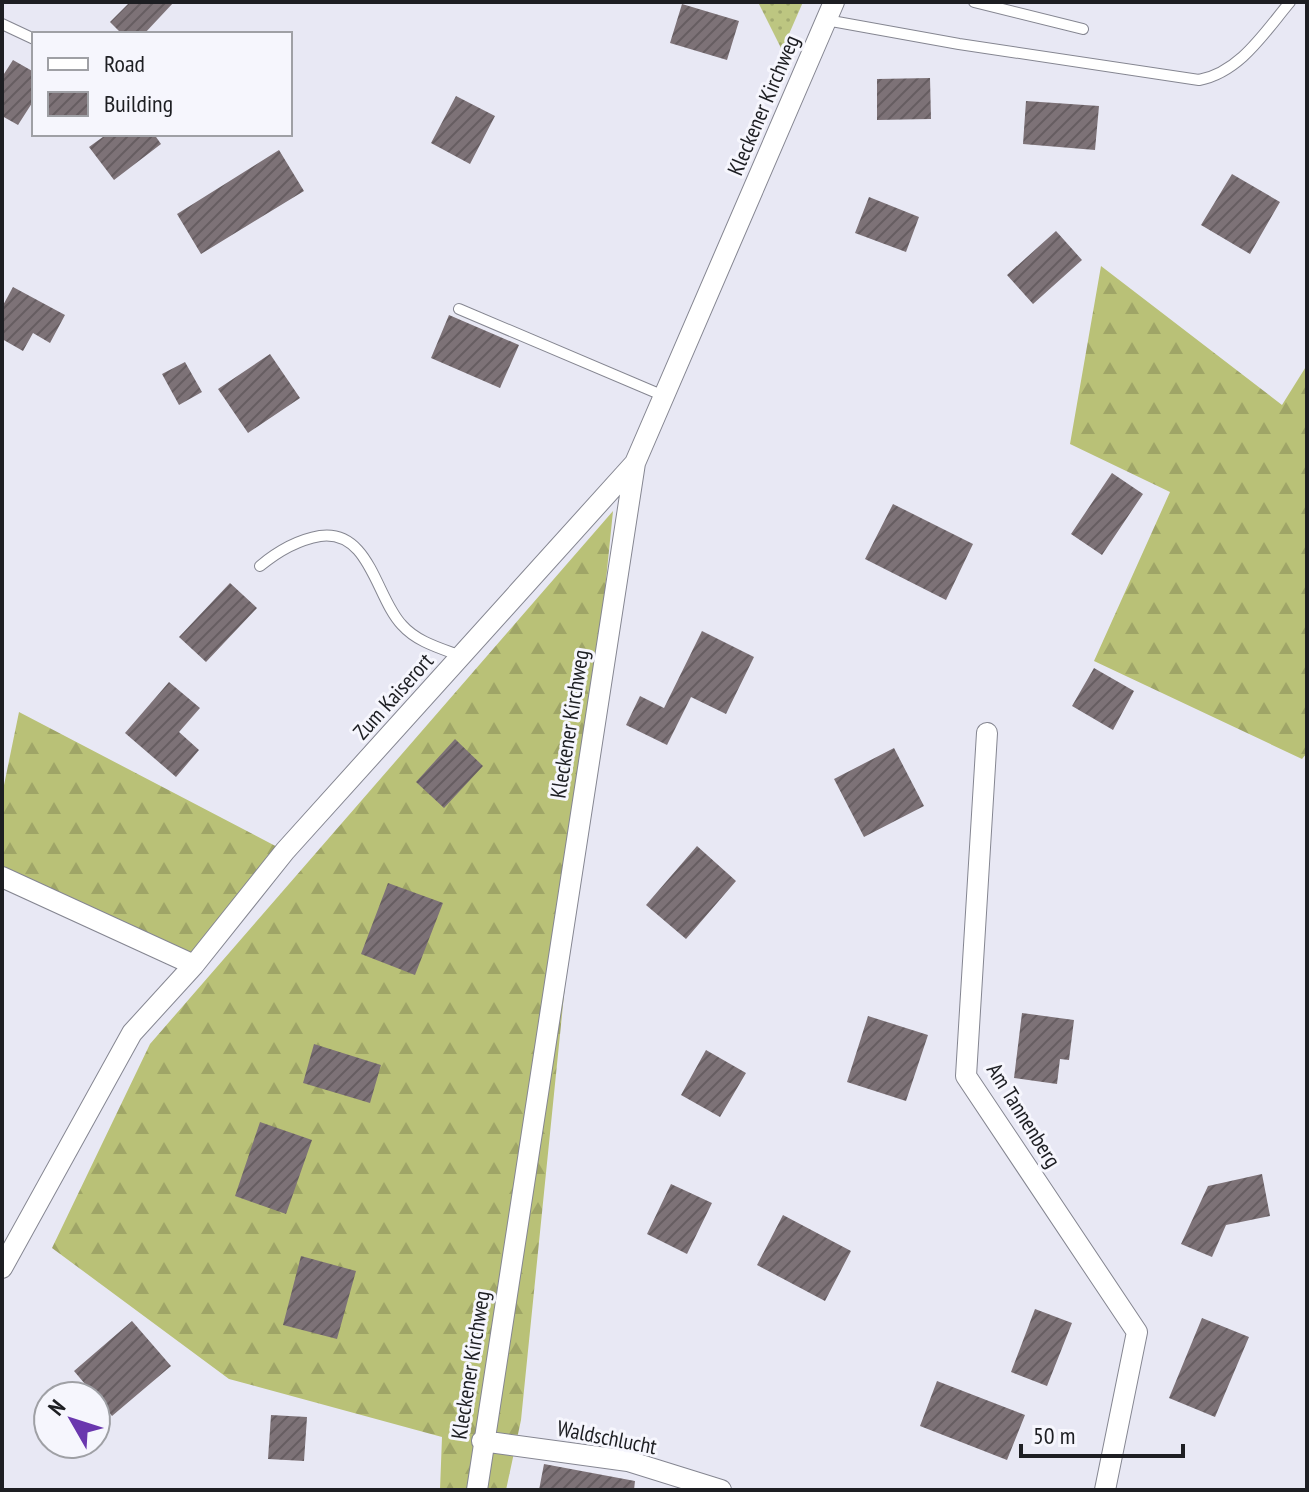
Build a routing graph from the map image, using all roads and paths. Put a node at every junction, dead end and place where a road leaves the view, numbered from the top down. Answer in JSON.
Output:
{"nodes":[{"id":1,"x":974,"y":2,"type":"edge"},
{"id":2,"x":1290,"y":2,"type":"edge"},
{"id":3,"x":830,"y":11,"type":"edge"},
{"id":4,"x":2,"y":24,"type":"edge"},
{"id":5,"x":1083,"y":29,"type":"dead end"},
{"id":6,"x":32,"y":38,"type":"edge"},
{"id":7,"x":459,"y":309,"type":"dead end"},
{"id":8,"x":664,"y":396,"type":"junction"},
{"id":9,"x":635,"y":463,"type":"junction"},
{"id":10,"x":260,"y":566,"type":"dead end"},
{"id":11,"x":461,"y":656,"type":"junction"},
{"id":12,"x":987,"y":733,"type":"dead end"},
{"id":13,"x":2,"y":877,"type":"edge"},
{"id":14,"x":194,"y":965,"type":"junction"},
{"id":15,"x":2,"y":1268,"type":"edge"},
{"id":16,"x":482,"y":1441,"type":"junction"},
{"id":17,"x":477,"y":1490,"type":"edge"},
{"id":18,"x":721,"y":1490,"type":"edge"},
{"id":19,"x":1105,"y":1490,"type":"edge"}],
"edges":[{"from":1,"to":5,"type":"lane"},
{"from":2,"to":3,"type":"lane"},
{"from":3,"to":8,"type":"street","name":"Kleckener Kirchweg"},
{"from":4,"to":6,"type":"lane"},
{"from":7,"to":8,"type":"lane"},
{"from":8,"to":9,"type":"street","name":"Kleckener Kirchweg"},
{"from":9,"to":11,"type":"street","name":"Zum Kaiserort"},
{"from":9,"to":16,"type":"street","name":"Kleckener Kirchweg"},
{"from":10,"to":11,"type":"lane"},
{"from":11,"to":14,"type":"street","name":"Zum Kaiserort"},
{"from":12,"to":19,"type":"street","name":"Am Tannenberg"},
{"from":13,"to":14,"type":"street"},
{"from":14,"to":15,"type":"street","name":"Zum Kaiserort"},
{"from":16,"to":17,"type":"street","name":"Kleckener Kirchweg"},
{"from":16,"to":18,"type":"street","name":"Waldschlucht"}]}
